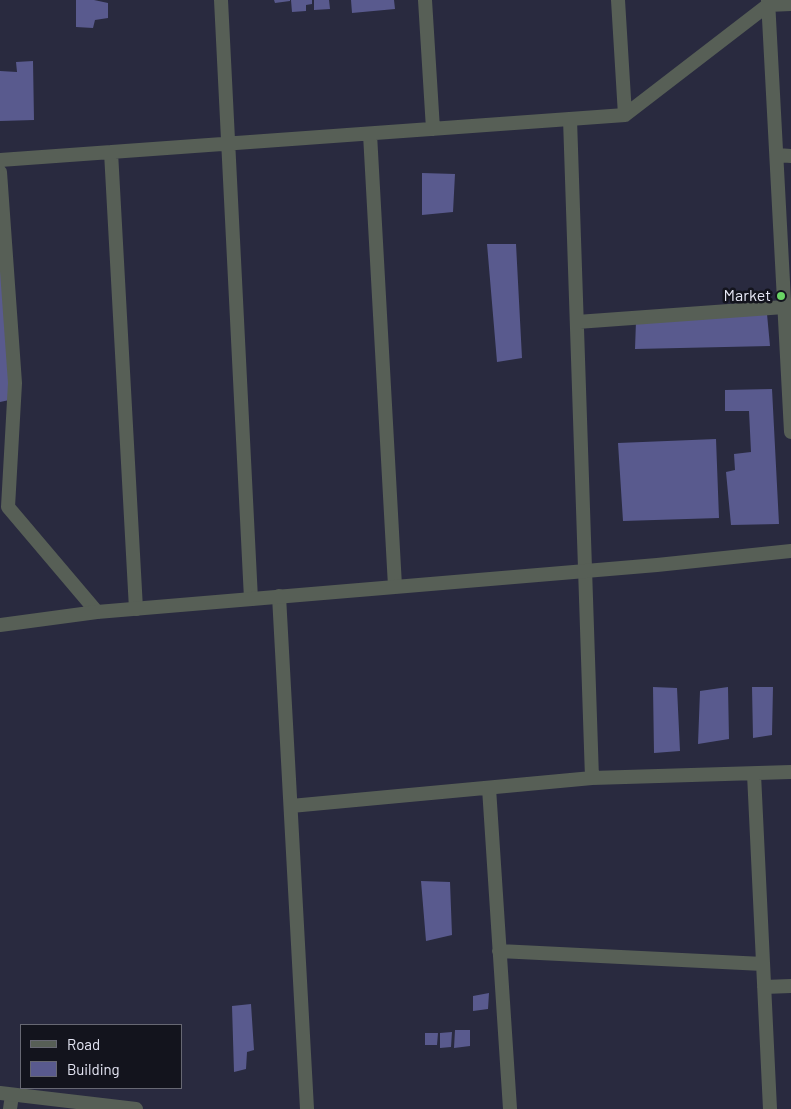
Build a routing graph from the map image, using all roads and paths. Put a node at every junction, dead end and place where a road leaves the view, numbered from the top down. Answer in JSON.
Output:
{"nodes":[{"id":1,"x":222,"y":0,"type":"edge"},
{"id":2,"x":425,"y":0,"type":"edge"},
{"id":3,"x":618,"y":0,"type":"edge"},
{"id":4,"x":768,"y":3,"type":"edge"},
{"id":5,"x":791,"y":4,"type":"edge"},
{"id":6,"x":625,"y":115,"type":"junction"},
{"id":7,"x":570,"y":119,"type":"junction"},
{"id":8,"x":433,"y":129,"type":"junction"},
{"id":9,"x":370,"y":134,"type":"junction"},
{"id":10,"x":230,"y":143,"type":"junction"},
{"id":11,"x":111,"y":152,"type":"junction"},
{"id":12,"x":777,"y":156,"type":"junction"},
{"id":13,"x":791,"y":156,"type":"edge"},
{"id":14,"x":0,"y":160,"type":"edge"},
{"id":15,"x":0,"y":172,"type":"edge"},
{"id":16,"x":787,"y":292,"type":"edge"},
{"id":17,"x":784,"y":307,"type":"junction"},
{"id":18,"x":577,"y":322,"type":"junction"},
{"id":19,"x":791,"y":432,"type":"edge"},
{"id":20,"x":791,"y":551,"type":"edge"},
{"id":21,"x":586,"y":570,"type":"junction"},
{"id":22,"x":395,"y":586,"type":"junction"},
{"id":23,"x":280,"y":596,"type":"junction"},
{"id":24,"x":251,"y":599,"type":"junction"},
{"id":25,"x":136,"y":609,"type":"junction"},
{"id":26,"x":97,"y":612,"type":"junction"},
{"id":27,"x":0,"y":625,"type":"edge"},
{"id":28,"x":791,"y":772,"type":"edge"},
{"id":29,"x":754,"y":774,"type":"junction"},
{"id":30,"x":592,"y":778,"type":"junction"},
{"id":31,"x":489,"y":788,"type":"junction"},
{"id":32,"x":291,"y":806,"type":"junction"},
{"id":33,"x":500,"y":951,"type":"junction"},
{"id":34,"x":763,"y":964,"type":"junction"},
{"id":35,"x":791,"y":986,"type":"edge"},
{"id":36,"x":764,"y":987,"type":"junction"},
{"id":37,"x":6,"y":1094,"type":"edge"},
{"id":38,"x":10,"y":1109,"type":"edge"},
{"id":39,"x":136,"y":1109,"type":"edge"},
{"id":40,"x":307,"y":1109,"type":"edge"},
{"id":41,"x":510,"y":1109,"type":"edge"},
{"id":42,"x":770,"y":1109,"type":"edge"}],
"edges":[{"from":1,"to":10,"type":"street"},
{"from":2,"to":8,"type":"street"},
{"from":3,"to":6,"type":"street"},
{"from":4,"to":5,"type":"street"},
{"from":4,"to":6,"type":"street"},
{"from":4,"to":12,"type":"street"},
{"from":6,"to":7,"type":"street"},
{"from":7,"to":8,"type":"street"},
{"from":7,"to":18,"type":"street"},
{"from":8,"to":9,"type":"street"},
{"from":9,"to":10,"type":"street"},
{"from":9,"to":22,"type":"street"},
{"from":10,"to":11,"type":"street"},
{"from":10,"to":24,"type":"street"},
{"from":11,"to":14,"type":"street"},
{"from":11,"to":25,"type":"street"},
{"from":12,"to":13,"type":"street"},
{"from":12,"to":16,"type":"street"},
{"from":15,"to":26,"type":"street"},
{"from":16,"to":17,"type":"street"},
{"from":17,"to":18,"type":"street"},
{"from":17,"to":19,"type":"street"},
{"from":18,"to":21,"type":"street"},
{"from":20,"to":21,"type":"street"},
{"from":21,"to":22,"type":"street"},
{"from":21,"to":30,"type":"street"},
{"from":22,"to":23,"type":"street"},
{"from":23,"to":24,"type":"street"},
{"from":23,"to":32,"type":"street"},
{"from":24,"to":25,"type":"street"},
{"from":25,"to":26,"type":"street"},
{"from":26,"to":27,"type":"street"},
{"from":28,"to":29,"type":"street"},
{"from":29,"to":30,"type":"street"},
{"from":29,"to":34,"type":"street"},
{"from":30,"to":31,"type":"street"},
{"from":31,"to":32,"type":"street"},
{"from":31,"to":33,"type":"street"},
{"from":32,"to":40,"type":"street"},
{"from":33,"to":34,"type":"street"},
{"from":33,"to":41,"type":"street"},
{"from":34,"to":36,"type":"street"},
{"from":35,"to":36,"type":"street"},
{"from":36,"to":42,"type":"street"},
{"from":37,"to":38,"type":"street"},
{"from":37,"to":39,"type":"street"}]}
